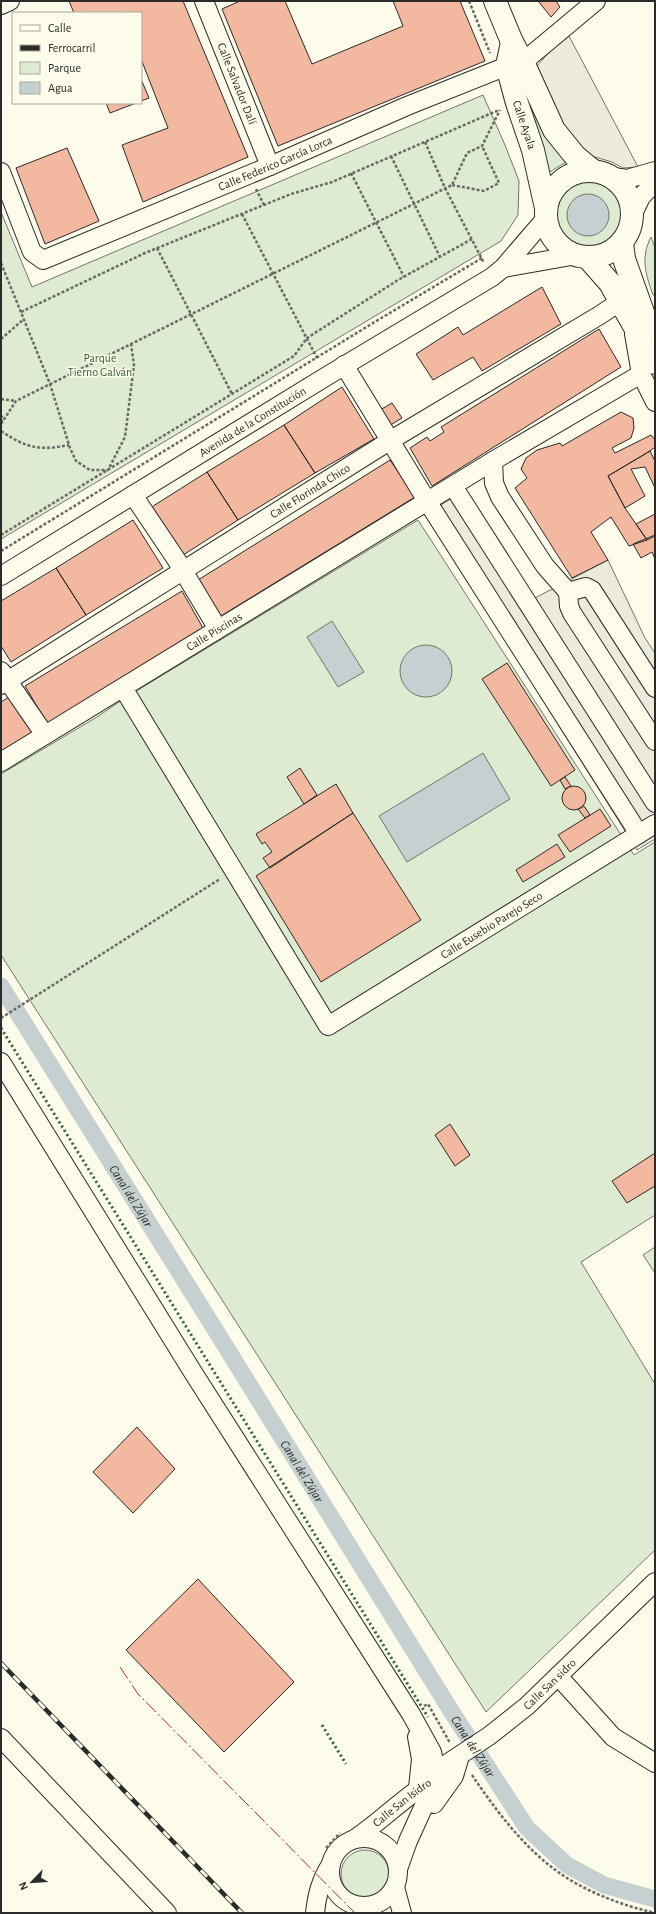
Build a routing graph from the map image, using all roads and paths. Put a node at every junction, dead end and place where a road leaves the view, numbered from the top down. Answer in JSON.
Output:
{"nodes":[{"id":1,"x":10,"y":1,"type":"edge"},
{"id":2,"x":204,"y":1,"type":"edge"},
{"id":3,"x":469,"y":1,"type":"edge"},
{"id":4,"x":495,"y":1,"type":"edge"},
{"id":5,"x":596,"y":1,"type":"edge"},
{"id":6,"x":1,"y":5,"type":"edge"},
{"id":7,"x":509,"y":66,"type":"junction"},
{"id":8,"x":508,"y":106,"type":"junction"},
{"id":9,"x":425,"y":142,"type":"junction"},
{"id":10,"x":482,"y":146,"type":"junction"},
{"id":11,"x":390,"y":156,"type":"junction"},
{"id":12,"x":270,"y":166,"type":"junction"},
{"id":13,"x":592,"y":170,"type":"junction"},
{"id":14,"x":655,"y":171,"type":"edge"},
{"id":15,"x":1,"y":172,"type":"edge"},
{"id":16,"x":351,"y":173,"type":"junction"},
{"id":17,"x":613,"y":177,"type":"junction"},
{"id":18,"x":655,"y":182,"type":"edge"},
{"id":19,"x":452,"y":185,"type":"junction"},
{"id":20,"x":445,"y":188,"type":"junction"},
{"id":21,"x":414,"y":204,"type":"junction"},
{"id":22,"x":546,"y":213,"type":"junction"},
{"id":23,"x":242,"y":214,"type":"junction"},
{"id":24,"x":632,"y":216,"type":"junction"},
{"id":25,"x":376,"y":222,"type":"junction"},
{"id":26,"x":472,"y":239,"type":"junction"},
{"id":27,"x":157,"y":248,"type":"junction"},
{"id":28,"x":623,"y":251,"type":"junction"},
{"id":29,"x":582,"y":256,"type":"junction"},
{"id":30,"x":440,"y":257,"type":"junction"},
{"id":31,"x":482,"y":258,"type":"junction"},
{"id":32,"x":1,"y":263,"type":"edge"},
{"id":33,"x":498,"y":272,"type":"junction"},
{"id":34,"x":273,"y":274,"type":"junction"},
{"id":35,"x":404,"y":277,"type":"junction"},
{"id":36,"x":21,"y":312,"type":"junction"},
{"id":37,"x":637,"y":312,"type":"edge"},
{"id":38,"x":191,"y":314,"type":"junction"},
{"id":39,"x":24,"y":319,"type":"junction"},
{"id":40,"x":307,"y":338,"type":"junction"},
{"id":41,"x":1,"y":340,"type":"edge"},
{"id":42,"x":655,"y":342,"type":"edge"},
{"id":43,"x":131,"y":344,"type":"junction"},
{"id":44,"x":317,"y":357,"type":"junction"},
{"id":45,"x":344,"y":365,"type":"junction"},
{"id":46,"x":648,"y":368,"type":"edge"},
{"id":47,"x":327,"y":376,"type":"junction"},
{"id":48,"x":50,"y":384,"type":"junction"},
{"id":49,"x":232,"y":394,"type":"junction"},
{"id":50,"x":1,"y":399,"type":"edge"},
{"id":51,"x":16,"y":401,"type":"junction"},
{"id":52,"x":655,"y":402,"type":"edge"},
{"id":53,"x":1,"y":424,"type":"edge"},
{"id":54,"x":1,"y":432,"type":"edge"},
{"id":55,"x":390,"y":440,"type":"junction"},
{"id":56,"x":69,"y":444,"type":"junction"},
{"id":57,"x":493,"y":461,"type":"junction"},
{"id":58,"x":108,"y":470,"type":"junction"},
{"id":59,"x":453,"y":486,"type":"junction"},
{"id":60,"x":133,"y":494,"type":"junction"},
{"id":61,"x":427,"y":501,"type":"junction"},
{"id":62,"x":1,"y":536,"type":"edge"},
{"id":63,"x":1,"y":551,"type":"edge"},
{"id":64,"x":182,"y":570,"type":"junction"},
{"id":65,"x":1,"y":576,"type":"edge"},
{"id":66,"x":568,"y":592,"type":"junction"},
{"id":67,"x":218,"y":629,"type":"junction"},
{"id":68,"x":3,"y":679,"type":"edge"},
{"id":69,"x":655,"y":688,"type":"edge"},
{"id":70,"x":128,"y":696,"type":"dead end"},
{"id":71,"x":45,"y":735,"type":"junction"},
{"id":72,"x":655,"y":741,"type":"edge"},
{"id":73,"x":1,"y":762,"type":"edge"},
{"id":74,"x":655,"y":803,"type":"edge"},
{"id":75,"x":655,"y":824,"type":"edge"},
{"id":76,"x":639,"y":834,"type":"junction"},
{"id":77,"x":234,"y":870,"type":"junction"},
{"id":78,"x":3,"y":1017,"type":"edge"},
{"id":79,"x":1,"y":1062,"type":"edge"},
{"id":80,"x":655,"y":1582,"type":"edge"},
{"id":81,"x":558,"y":1676,"type":"junction"},
{"id":82,"x":415,"y":1723,"type":"junction"},
{"id":83,"x":1,"y":1738,"type":"edge"},
{"id":84,"x":432,"y":1752,"type":"junction"},
{"id":85,"x":460,"y":1756,"type":"junction"},
{"id":86,"x":655,"y":1763,"type":"edge"},
{"id":87,"x":438,"y":1777,"type":"junction"},
{"id":88,"x":418,"y":1788,"type":"junction"},
{"id":89,"x":412,"y":1833,"type":"junction"},
{"id":90,"x":356,"y":1838,"type":"junction"},
{"id":91,"x":331,"y":1864,"type":"junction"},
{"id":92,"x":398,"y":1869,"type":"junction"},
{"id":93,"x":395,"y":1887,"type":"junction"},
{"id":94,"x":358,"y":1909,"type":"edge"},
{"id":95,"x":167,"y":1913,"type":"edge"},
{"id":96,"x":315,"y":1913,"type":"edge"},
{"id":97,"x":402,"y":1913,"type":"edge"}],
"edges":[{"from":1,"to":6,"type":"street"},
{"from":2,"to":12,"type":"street","name":"Calle Salvador Dalí"},
{"from":3,"to":7,"type":"path"},
{"from":4,"to":7,"type":"main road"},
{"from":5,"to":7,"type":"street","name":"Calle Federico García Lorca"},
{"from":7,"to":8,"type":"main road","name":"Calle Ayala"},
{"from":7,"to":12,"type":"street","name":"Calle Federico García Lorca"},
{"from":7,"to":13,"type":"main road","name":"Calle Ayala"},
{"from":8,"to":9,"type":"path"},
{"from":8,"to":10,"type":"path"},
{"from":8,"to":22,"type":"main road","name":"Calle Ayala"},
{"from":9,"to":11,"type":"path"},
{"from":9,"to":20,"type":"path"},
{"from":10,"to":19,"type":"path"},
{"from":10,"to":19,"type":"path"},
{"from":11,"to":16,"type":"path"},
{"from":11,"to":21,"type":"path"},
{"from":12,"to":15,"type":"street","name":"Calle Federico García Lorca"},
{"from":13,"to":17,"type":"main road"},
{"from":13,"to":22,"type":"main road"},
{"from":14,"to":17,"type":"street"},
{"from":16,"to":23,"type":"path"},
{"from":16,"to":25,"type":"path"},
{"from":17,"to":24,"type":"main road"},
{"from":18,"to":24,"type":"street"},
{"from":19,"to":20,"type":"path"},
{"from":20,"to":21,"type":"path"},
{"from":20,"to":26,"type":"path"},
{"from":21,"to":25,"type":"path"},
{"from":21,"to":30,"type":"path"},
{"from":22,"to":29,"type":"main road"},
{"from":22,"to":33,"type":"street"},
{"from":23,"to":27,"type":"path"},
{"from":23,"to":34,"type":"path"},
{"from":24,"to":28,"type":"main road"},
{"from":25,"to":34,"type":"path"},
{"from":25,"to":35,"type":"path"},
{"from":26,"to":30,"type":"path"},
{"from":26,"to":31,"type":"path"},
{"from":27,"to":36,"type":"path"},
{"from":27,"to":38,"type":"path"},
{"from":28,"to":29,"type":"main road"},
{"from":28,"to":37,"type":"main road"},
{"from":29,"to":33,"type":"street"},
{"from":29,"to":37,"type":"main road"},
{"from":30,"to":35,"type":"path"},
{"from":31,"to":33,"type":"path"},
{"from":31,"to":44,"type":"path"},
{"from":32,"to":36,"type":"path"},
{"from":33,"to":45,"type":"street","name":"Avenida de la Constitución"},
{"from":34,"to":38,"type":"path"},
{"from":34,"to":40,"type":"path"},
{"from":35,"to":40,"type":"path"},
{"from":36,"to":39,"type":"path"},
{"from":37,"to":42,"type":"main road"},
{"from":37,"to":46,"type":"main road"},
{"from":37,"to":55,"type":"street","name":"Calle Florinda Chico"},
{"from":38,"to":43,"type":"path"},
{"from":38,"to":49,"type":"path"},
{"from":39,"to":41,"type":"path"},
{"from":39,"to":48,"type":"path"},
{"from":40,"to":44,"type":"path"},
{"from":40,"to":49,"type":"path"},
{"from":43,"to":48,"type":"path"},
{"from":43,"to":58,"type":"path"},
{"from":44,"to":47,"type":"path"},
{"from":44,"to":63,"type":"path"},
{"from":45,"to":47,"type":"street","name":"Avenida de la Constitución"},
{"from":45,"to":55,"type":"street"},
{"from":46,"to":52,"type":"street"},
{"from":46,"to":57,"type":"street","name":"Calle Piscinas"},
{"from":47,"to":60,"type":"street","name":"Avenida de la Constitución"},
{"from":48,"to":51,"type":"path"},
{"from":48,"to":56,"type":"path"},
{"from":49,"to":58,"type":"path"},
{"from":50,"to":51,"type":"path"},
{"from":51,"to":53,"type":"path"},
{"from":54,"to":56,"type":"path"},
{"from":55,"to":61,"type":"street"},
{"from":55,"to":64,"type":"street","name":"Calle Florinda Chico"},
{"from":56,"to":58,"type":"path"},
{"from":57,"to":59,"type":"street","name":"Calle Piscinas"},
{"from":57,"to":66,"type":"street"},
{"from":58,"to":62,"type":"path"},
{"from":59,"to":61,"type":"street","name":"Calle Piscinas"},
{"from":59,"to":74,"type":"street"},
{"from":60,"to":64,"type":"street"},
{"from":60,"to":65,"type":"street","name":"Avenida de la Constitución"},
{"from":61,"to":67,"type":"street","name":"Calle Piscinas"},
{"from":61,"to":76,"type":"street"},
{"from":64,"to":67,"type":"street"},
{"from":64,"to":68,"type":"street","name":"Calle Florinda Chico"},
{"from":66,"to":69,"type":"street"},
{"from":66,"to":72,"type":"street"},
{"from":67,"to":71,"type":"street","name":"Calle Piscinas"},
{"from":68,"to":71,"type":"street"},
{"from":70,"to":77,"type":"street"},
{"from":71,"to":73,"type":"street","name":"Calle Piscinas"},
{"from":75,"to":76,"type":"street","name":"Calle Eusebio Parejo Seco"},
{"from":76,"to":77,"type":"street","name":"Calle Eusebio Parejo Seco"},
{"from":77,"to":78,"type":"path"},
{"from":79,"to":82,"type":"street"},
{"from":80,"to":81,"type":"street","name":"Calle San sidro"},
{"from":81,"to":85,"type":"street","name":"Calle San sidro"},
{"from":81,"to":86,"type":"street"},
{"from":82,"to":84,"type":"street"},
{"from":82,"to":88,"type":"street"},
{"from":83,"to":95,"type":"street"},
{"from":84,"to":85,"type":"street"},
{"from":84,"to":87,"type":"street"},
{"from":85,"to":87,"type":"street","name":"Calle San sidro"},
{"from":85,"to":89,"type":"street","name":"Calle San Isidro"},
{"from":87,"to":88,"type":"street","name":"Calle San Isidro"},
{"from":87,"to":89,"type":"street","name":"Calle San Isidro"},
{"from":88,"to":90,"type":"street","name":"Calle San Isidro"},
{"from":89,"to":92,"type":"street","name":"Calle San Isidro"},
{"from":90,"to":91,"type":"street"},
{"from":90,"to":92,"type":"street"},
{"from":91,"to":94,"type":"street"},
{"from":91,"to":96,"type":"street"},
{"from":92,"to":93,"type":"street"},
{"from":93,"to":94,"type":"street"},
{"from":93,"to":97,"type":"street"}]}
